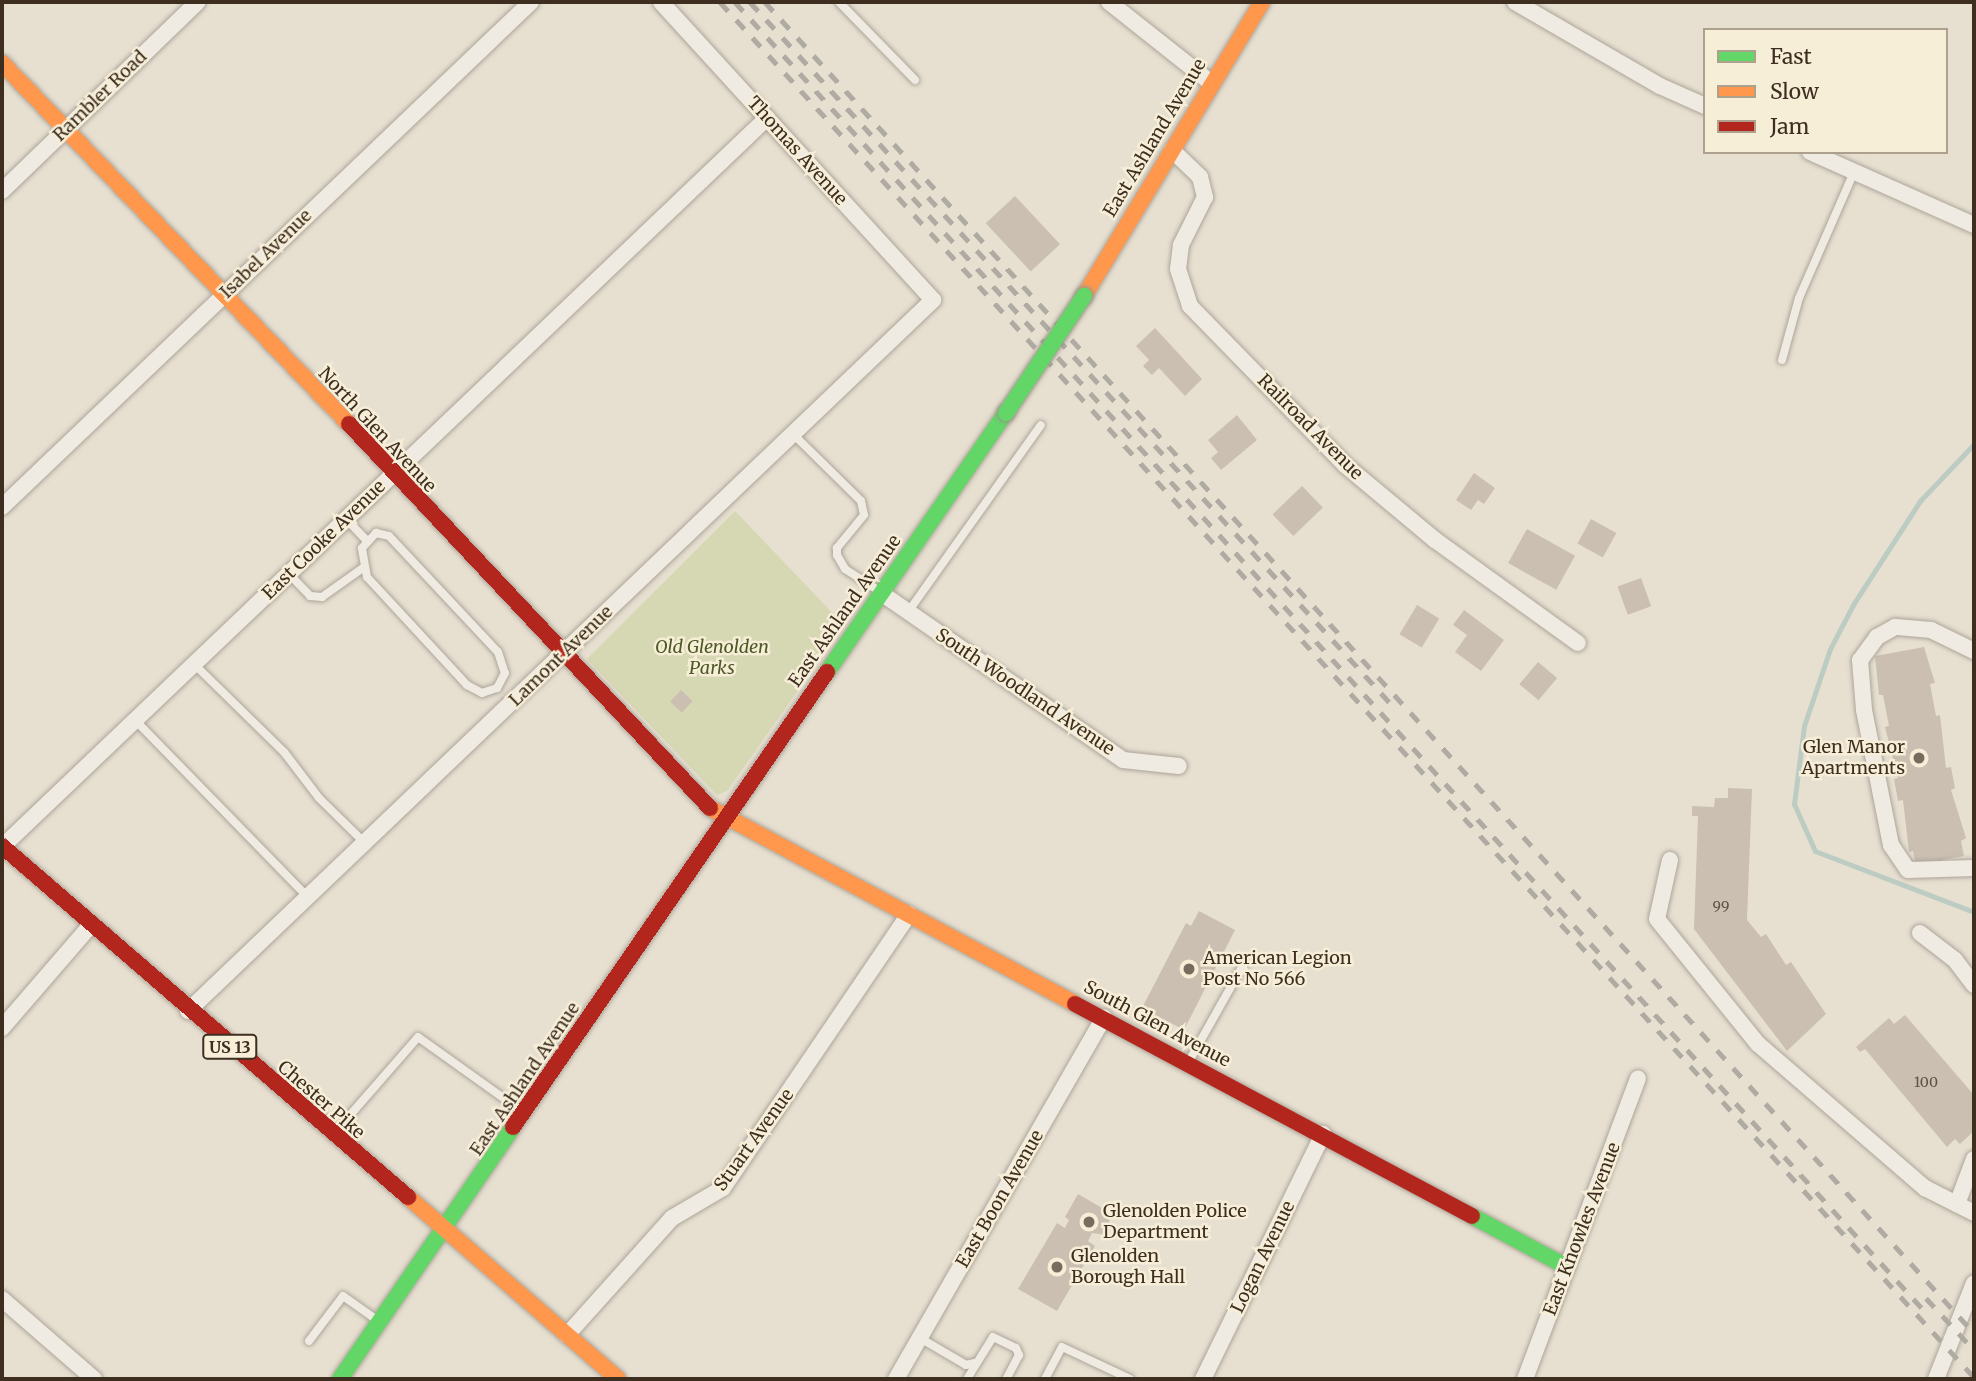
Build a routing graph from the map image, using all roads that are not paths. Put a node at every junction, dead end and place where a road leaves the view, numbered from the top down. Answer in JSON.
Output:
{"nodes":[{"id":1,"x":198,"y":2,"type":"edge"},
{"id":2,"x":531,"y":2,"type":"edge"},
{"id":3,"x":661,"y":2,"type":"edge"},
{"id":4,"x":839,"y":2,"type":"edge"},
{"id":5,"x":1109,"y":2,"type":"edge"},
{"id":6,"x":1262,"y":2,"type":"edge"},
{"id":7,"x":1514,"y":2,"type":"edge"},
{"id":8,"x":2,"y":63,"type":"edge"},
{"id":9,"x":915,"y":80,"type":"dead end"},
{"id":10,"x":1210,"y":82,"type":"junction"},
{"id":11,"x":1703,"y":105,"type":"edge"},
{"id":12,"x":767,"y":118,"type":"junction"},
{"id":13,"x":68,"y":127,"type":"junction"},
{"id":14,"x":1172,"y":150,"type":"junction"},
{"id":15,"x":1814,"y":154,"type":"edge"},
{"id":16,"x":1854,"y":172,"type":"junction"},
{"id":17,"x":2,"y":191,"type":"edge"},
{"id":18,"x":1974,"y":225,"type":"edge"},
{"id":19,"x":224,"y":295,"type":"junction"},
{"id":20,"x":933,"y":300,"type":"joint"},
{"id":21,"x":1782,"y":360,"type":"dead end"},
{"id":22,"x":1041,"y":425,"type":"dead end"},
{"id":23,"x":793,"y":435,"type":"junction"},
{"id":24,"x":392,"y":475,"type":"junction"},
{"id":25,"x":2,"y":507,"type":"edge"},
{"id":26,"x":346,"y":519,"type":"junction"},
{"id":27,"x":366,"y":540,"type":"junction"},
{"id":28,"x":363,"y":568,"type":"junction"},
{"id":29,"x":289,"y":574,"type":"junction"},
{"id":30,"x":881,"y":593,"type":"junction"},
{"id":31,"x":908,"y":612,"type":"junction"},
{"id":32,"x":1578,"y":643,"type":"dead end"},
{"id":33,"x":1974,"y":650,"type":"edge"},
{"id":34,"x":562,"y":655,"type":"junction"},
{"id":35,"x":194,"y":664,"type":"junction"},
{"id":36,"x":497,"y":688,"type":"junction"},
{"id":37,"x":510,"y":704,"type":"junction"},
{"id":38,"x":135,"y":720,"type":"junction"},
{"id":39,"x":1178,"y":766,"type":"dead end"},
{"id":40,"x":726,"y":819,"type":"junction"},
{"id":41,"x":365,"y":843,"type":"junction"},
{"id":42,"x":2,"y":846,"type":"edge"},
{"id":43,"x":1670,"y":860,"type":"dead end"},
{"id":44,"x":1974,"y":868,"type":"edge"},
{"id":45,"x":308,"y":897,"type":"junction"},
{"id":46,"x":909,"y":914,"type":"junction"},
{"id":47,"x":90,"y":926,"type":"junction"},
{"id":48,"x":1920,"y":933,"type":"dead end"},
{"id":49,"x":1245,"y":962,"type":"dead end"},
{"id":50,"x":1974,"y":985,"type":"edge"},
{"id":51,"x":188,"y":1011,"type":"junction"},
{"id":52,"x":1104,"y":1018,"type":"junction"},
{"id":53,"x":2,"y":1028,"type":"edge"},
{"id":54,"x":1188,"y":1063,"type":"junction"},
{"id":55,"x":1638,"y":1079,"type":"dead end"},
{"id":56,"x":524,"y":1113,"type":"junction"},
{"id":57,"x":1323,"y":1134,"type":"junction"},
{"id":58,"x":333,"y":1135,"type":"junction"},
{"id":59,"x":1974,"y":1159,"type":"edge"},
{"id":60,"x":1957,"y":1204,"type":"junction"},
{"id":61,"x":1974,"y":1213,"type":"edge"},
{"id":62,"x":443,"y":1230,"type":"junction"},
{"id":63,"x":1567,"y":1267,"type":"junction"},
{"id":64,"x":1974,"y":1283,"type":"edge"},
{"id":65,"x":2,"y":1299,"type":"edge"},
{"id":66,"x":380,"y":1322,"type":"junction"},
{"id":67,"x":566,"y":1335,"type":"junction"},
{"id":68,"x":920,"y":1338,"type":"junction"},
{"id":69,"x":309,"y":1341,"type":"dead end"},
{"id":70,"x":976,"y":1363,"type":"junction"},
{"id":71,"x":94,"y":1379,"type":"edge"},
{"id":72,"x":340,"y":1379,"type":"edge"},
{"id":73,"x":618,"y":1379,"type":"edge"},
{"id":74,"x":896,"y":1379,"type":"edge"},
{"id":75,"x":967,"y":1379,"type":"edge"},
{"id":76,"x":1006,"y":1379,"type":"edge"},
{"id":77,"x":1045,"y":1379,"type":"edge"},
{"id":78,"x":1130,"y":1379,"type":"edge"},
{"id":79,"x":1203,"y":1379,"type":"edge"},
{"id":80,"x":1525,"y":1379,"type":"edge"},
{"id":81,"x":1936,"y":1379,"type":"edge"}],
"edges":[{"from":1,"to":13,"type":"street","name":"Rambler Road"},
{"from":2,"to":19,"type":"street","name":"Isabel Avenue"},
{"from":3,"to":12,"type":"street","name":"Thomas Avenue"},
{"from":4,"to":9,"type":"lane"},
{"from":5,"to":10,"type":"street"},
{"from":6,"to":10,"type":"street","name":"East Ashland Avenue"},
{"from":7,"to":11,"type":"street"},
{"from":8,"to":13,"type":"street","name":"North Glen Avenue"},
{"from":10,"to":14,"type":"street","name":"East Ashland Avenue"},
{"from":12,"to":20,"type":"street","name":"Thomas Avenue"},
{"from":12,"to":24,"type":"street","name":"East Cooke Avenue"},
{"from":13,"to":17,"type":"street","name":"Rambler Road"},
{"from":13,"to":19,"type":"street","name":"North Glen Avenue"},
{"from":14,"to":30,"type":"street","name":"East Ashland Avenue","bridge":true},
{"from":14,"to":32,"type":"street","name":"Railroad Avenue"},
{"from":15,"to":16,"type":"street"},
{"from":16,"to":18,"type":"street"},
{"from":16,"to":21,"type":"lane"},
{"from":19,"to":24,"type":"street","name":"North Glen Avenue"},
{"from":19,"to":25,"type":"street","name":"Isabel Avenue"},
{"from":20,"to":23,"type":"street","name":"Lamont Avenue"},
{"from":22,"to":31,"type":"lane"},
{"from":23,"to":30,"type":"lane"},
{"from":23,"to":34,"type":"street","name":"Lamont Avenue"},
{"from":24,"to":26,"type":"street","name":"East Cooke Avenue"},
{"from":24,"to":34,"type":"street","name":"North Glen Avenue"},
{"from":26,"to":27,"type":"lane"},
{"from":26,"to":29,"type":"street","name":"East Cooke Avenue"},
{"from":27,"to":28,"type":"lane"},
{"from":27,"to":36,"type":"lane"},
{"from":28,"to":29,"type":"lane"},
{"from":28,"to":36,"type":"lane"},
{"from":29,"to":35,"type":"street","name":"East Cooke Avenue"},
{"from":30,"to":31,"type":"street","name":"South Woodland Avenue"},
{"from":30,"to":40,"type":"street","name":"East Ashland Avenue"},
{"from":31,"to":39,"type":"street","name":"South Woodland Avenue"},
{"from":33,"to":44,"type":"street"},
{"from":34,"to":37,"type":"street","name":"Lamont Avenue"},
{"from":34,"to":40,"type":"street","name":"North Glen Avenue"},
{"from":35,"to":38,"type":"street","name":"East Cooke Avenue"},
{"from":35,"to":41,"type":"lane"},
{"from":36,"to":37,"type":"lane"},
{"from":37,"to":41,"type":"street","name":"Lamont Avenue"},
{"from":38,"to":42,"type":"street","name":"East Cooke Avenue"},
{"from":38,"to":45,"type":"lane"},
{"from":40,"to":46,"type":"street","name":"South Glen Avenue"},
{"from":40,"to":56,"type":"street","name":"East Ashland Avenue"},
{"from":41,"to":45,"type":"street","name":"Lamont Avenue"},
{"from":42,"to":47,"type":"street","name":"Chester Pike","number":"US 13"},
{"from":43,"to":60,"type":"street"},
{"from":45,"to":51,"type":"street","name":"Lamont Avenue"},
{"from":46,"to":52,"type":"street","name":"South Glen Avenue"},
{"from":46,"to":67,"type":"street","name":"Stuart Avenue"},
{"from":47,"to":51,"type":"street","name":"Chester Pike","number":"US 13"},
{"from":47,"to":53,"type":"street"},
{"from":48,"to":50,"type":"street"},
{"from":49,"to":54,"type":"lane"},
{"from":51,"to":58,"type":"street","name":"Chester Pike","number":"US 13"},
{"from":52,"to":54,"type":"street","name":"South Glen Avenue"},
{"from":52,"to":68,"type":"street","name":"East Boon Avenue"},
{"from":54,"to":57,"type":"street","name":"South Glen Avenue"},
{"from":55,"to":63,"type":"street","name":"East Knowles Avenue"},
{"from":56,"to":58,"type":"lane"},
{"from":56,"to":62,"type":"street","name":"East Ashland Avenue"},
{"from":57,"to":63,"type":"street","name":"South Glen Avenue"},
{"from":57,"to":79,"type":"street","name":"Logan Avenue"},
{"from":58,"to":62,"type":"street","name":"Chester Pike","number":"US 13"},
{"from":59,"to":60,"type":"street"},
{"from":60,"to":61,"type":"street"},
{"from":62,"to":66,"type":"street","name":"East Ashland Avenue"},
{"from":62,"to":67,"type":"street","name":"Chester Pike","number":"US 13"},
{"from":63,"to":80,"type":"street","name":"East Knowles Avenue"},
{"from":64,"to":81,"type":"street"},
{"from":65,"to":71,"type":"street"},
{"from":66,"to":69,"type":"lane"},
{"from":66,"to":72,"type":"street","name":"East Ashland Avenue"},
{"from":67,"to":73,"type":"street","name":"Chester Pike","number":"US 13"},
{"from":68,"to":70,"type":"lane"},
{"from":68,"to":74,"type":"street","name":"East Boon Avenue"},
{"from":70,"to":75,"type":"lane"},
{"from":70,"to":76,"type":"lane"},
{"from":77,"to":78,"type":"lane"}]}
